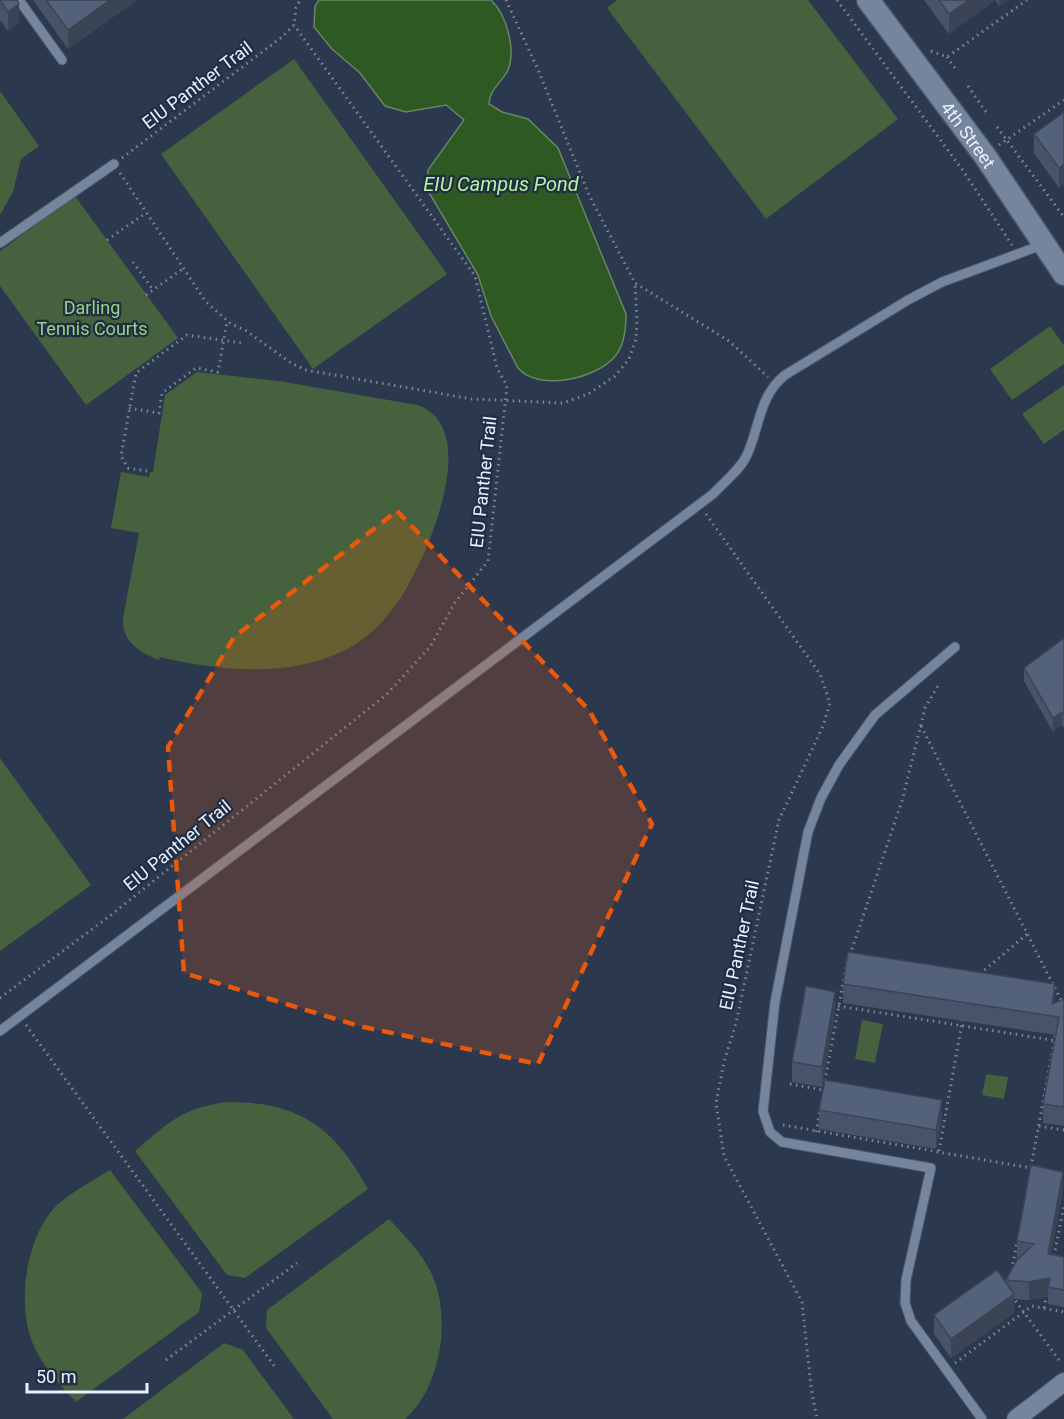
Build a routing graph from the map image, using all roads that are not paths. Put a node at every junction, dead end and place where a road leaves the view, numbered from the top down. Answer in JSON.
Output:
{"nodes":[{"id":1,"x":19,"y":0,"type":"edge"},
{"id":2,"x":868,"y":0,"type":"edge"},
{"id":3,"x":62,"y":60,"type":"dead end"},
{"id":4,"x":114,"y":164,"type":"road end"},
{"id":5,"x":0,"y":243,"type":"edge"},
{"id":6,"x":1042,"y":245,"type":"junction"},
{"id":7,"x":1064,"y":274,"type":"edge"},
{"id":8,"x":955,"y":647,"type":"dead end"},
{"id":9,"x":0,"y":1031,"type":"edge"},
{"id":10,"x":1064,"y":1382,"type":"edge"},
{"id":11,"x":982,"y":1419,"type":"edge"},
{"id":12,"x":1016,"y":1419,"type":"edge"}],
"edges":[{"from":1,"to":3,"type":"lane"},
{"from":2,"to":6,"type":"street","name":"4th Street"},
{"from":4,"to":5,"type":"lane"},
{"from":6,"to":7,"type":"street","name":"4th Street"},
{"from":6,"to":9,"type":"lane"},
{"from":8,"to":11,"type":"lane"},
{"from":10,"to":12,"type":"street"}]}
